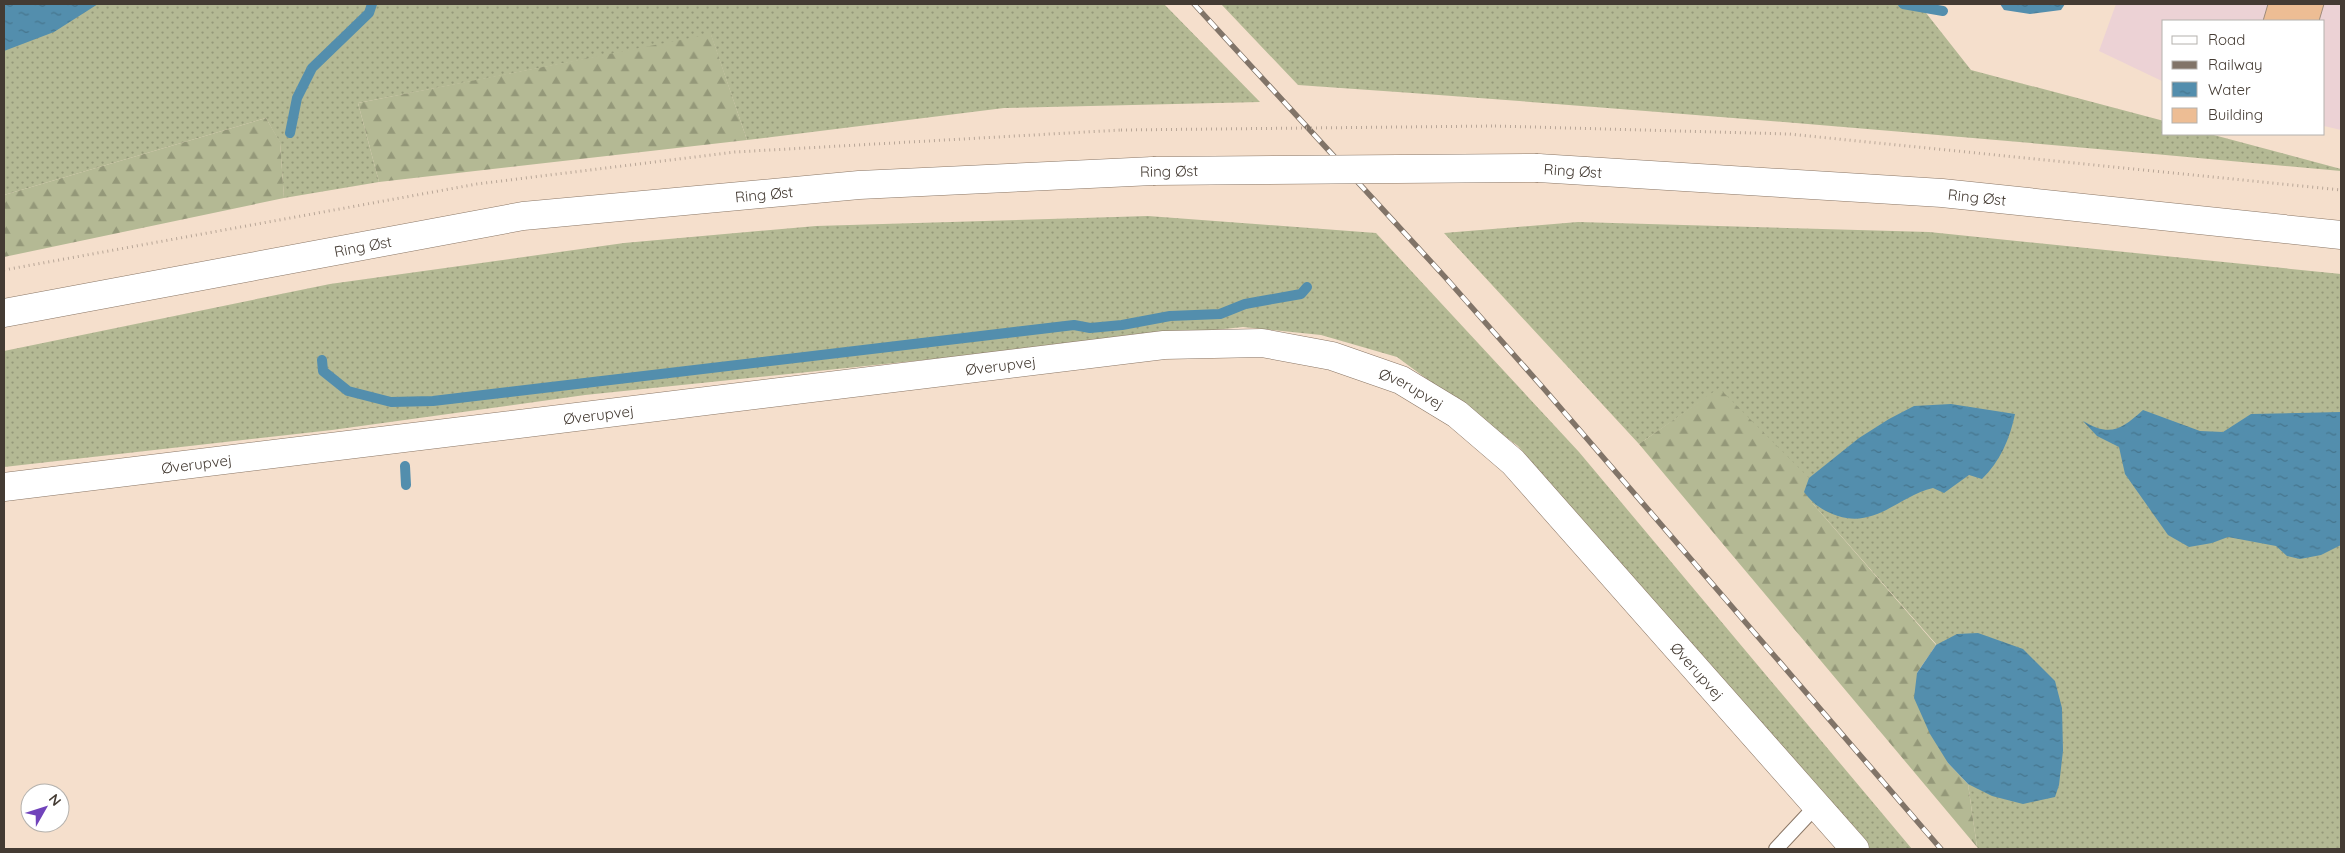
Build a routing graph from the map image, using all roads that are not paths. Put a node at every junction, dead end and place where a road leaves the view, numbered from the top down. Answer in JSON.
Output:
{"nodes":[{"id":1,"x":2341,"y":235,"type":"edge"},
{"id":2,"x":4,"y":314,"type":"edge"},
{"id":3,"x":4,"y":487,"type":"edge"},
{"id":4,"x":1817,"y":805,"type":"junction"},
{"id":5,"x":1776,"y":849,"type":"edge"},
{"id":6,"x":1855,"y":849,"type":"edge"}],
"edges":[{"from":1,"to":2,"type":"main road","name":"Ring Øst","bridge":true},
{"from":3,"to":4,"type":"main road","name":"Øverupvej"},
{"from":4,"to":5,"type":"lane"},
{"from":4,"to":6,"type":"main road","name":"Øverupvej"}]}
